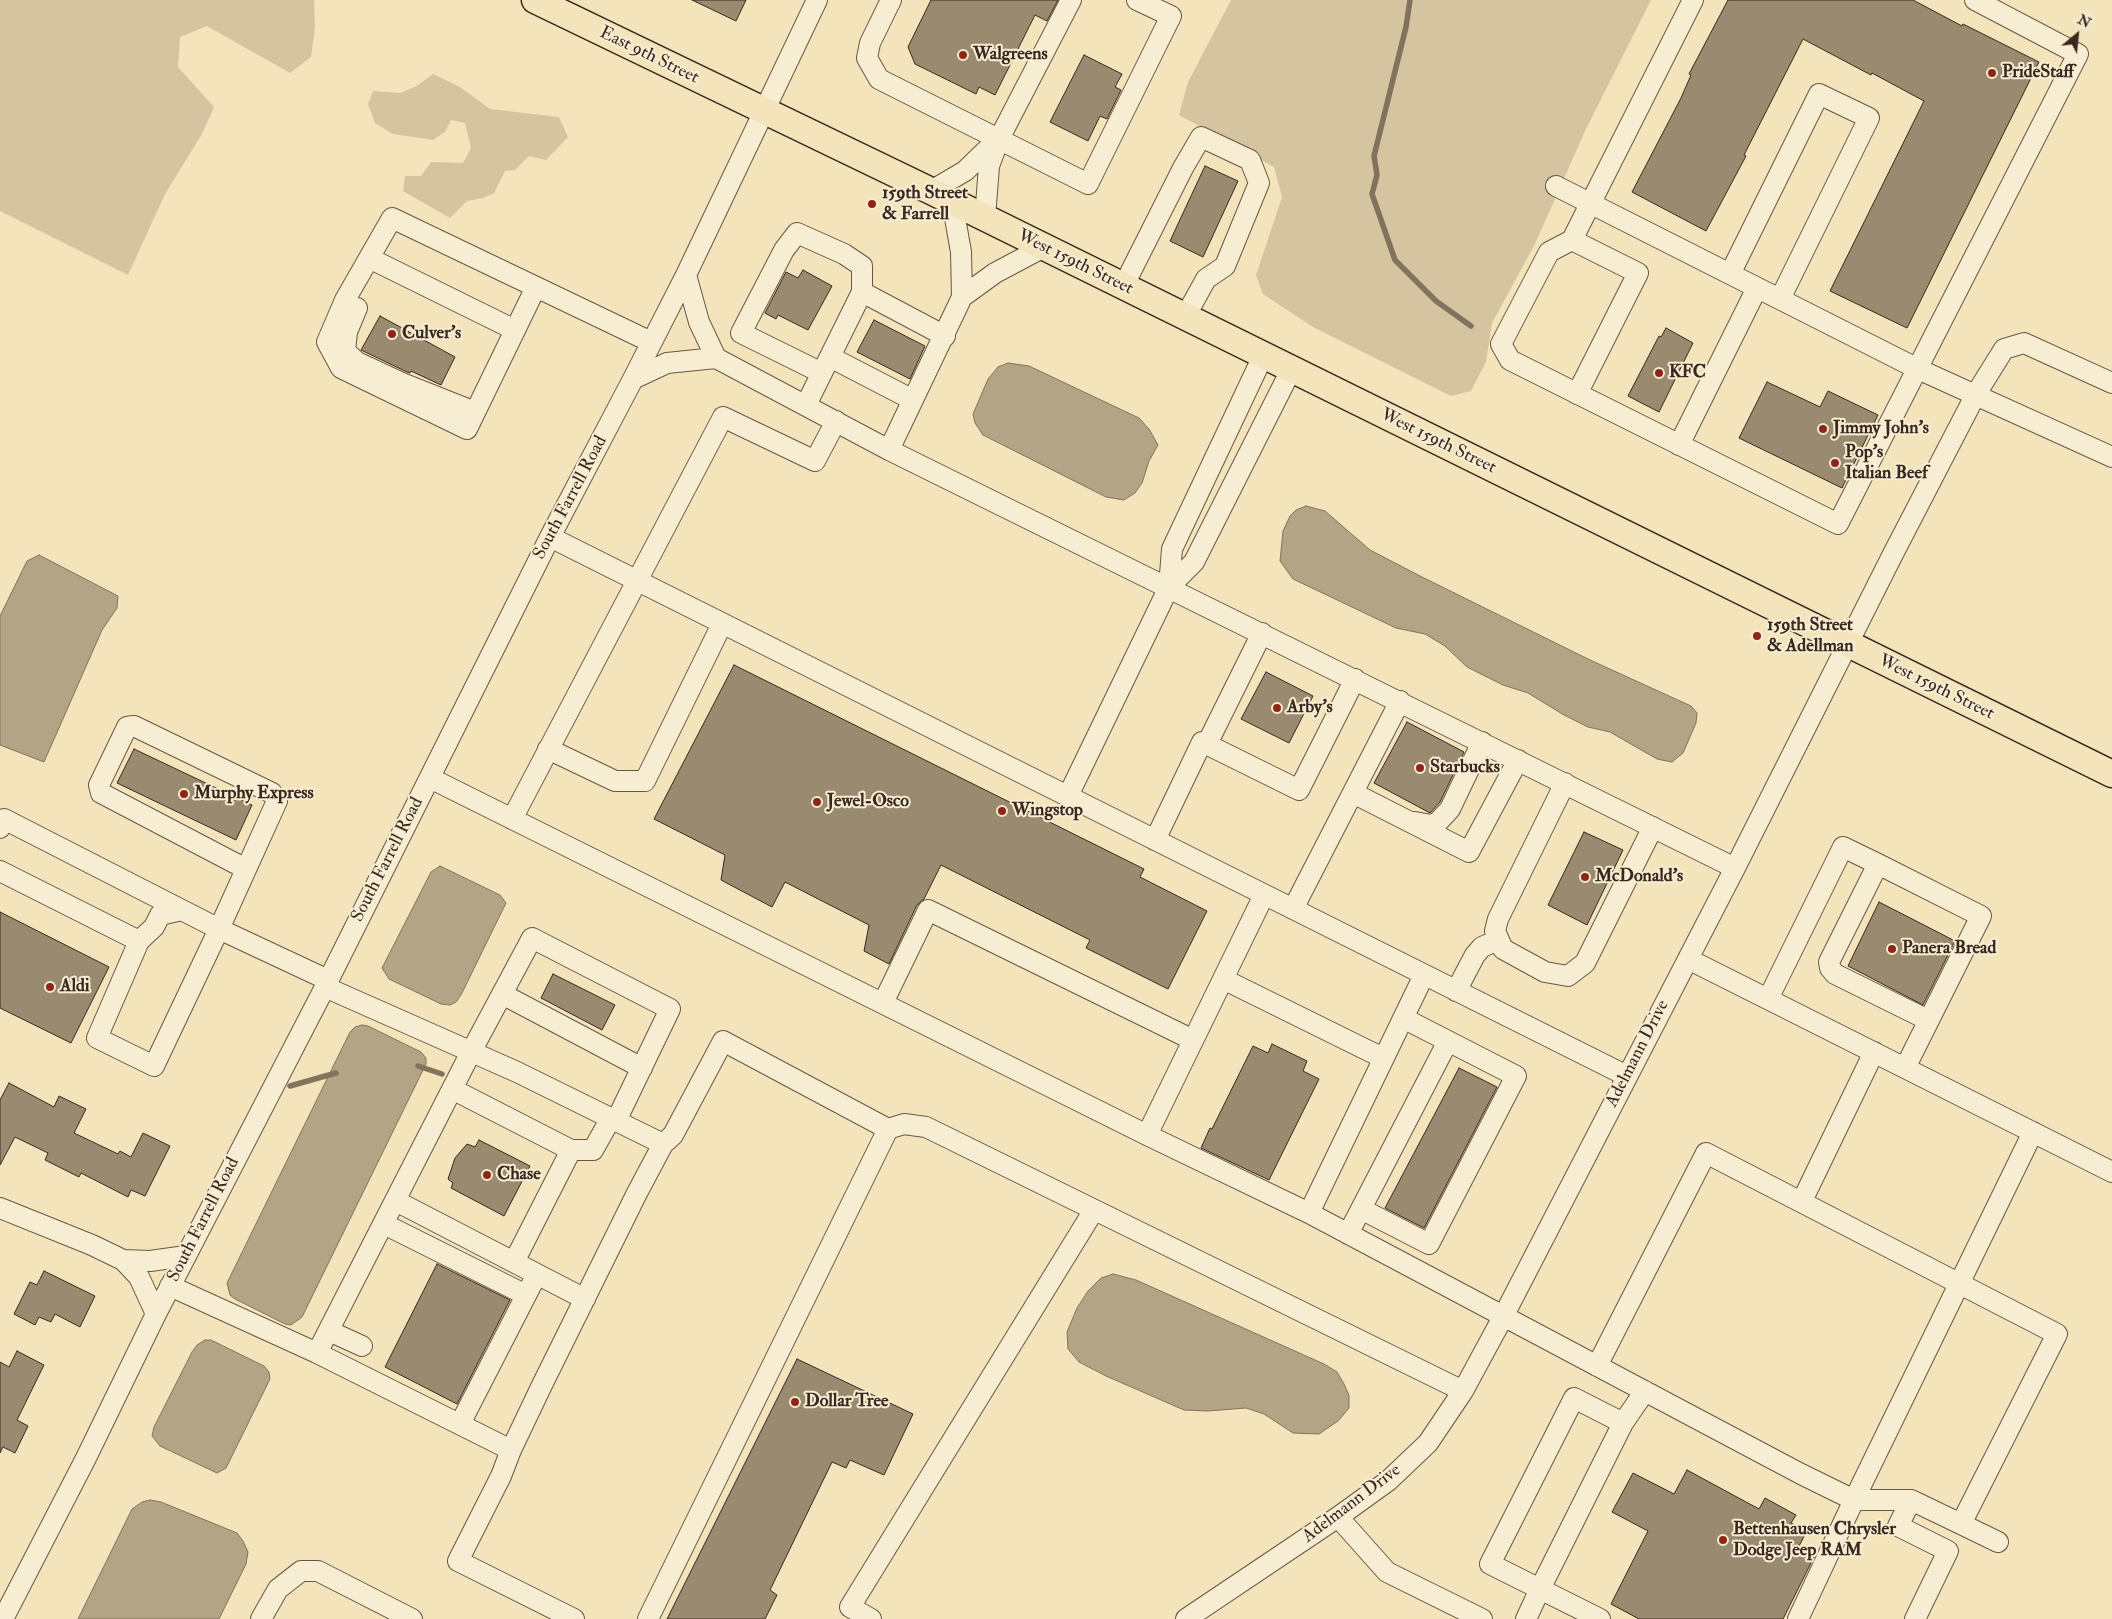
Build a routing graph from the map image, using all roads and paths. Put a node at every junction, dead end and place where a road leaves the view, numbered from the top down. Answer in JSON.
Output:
{"nodes":[{"id":1,"x":536,"y":0,"type":"edge"},
{"id":2,"x":817,"y":0,"type":"edge"},
{"id":3,"x":891,"y":0,"type":"edge"},
{"id":4,"x":1071,"y":0,"type":"edge"},
{"id":5,"x":1137,"y":0,"type":"edge"},
{"id":6,"x":1693,"y":0,"type":"edge"},
{"id":7,"x":1975,"y":0,"type":"edge"},
{"id":8,"x":766,"y":105,"type":"junction"},
{"id":9,"x":999,"y":139,"type":"junction"},
{"id":10,"x":1556,"y":186,"type":"dead end"},
{"id":11,"x":941,"y":196,"type":"junction"},
{"id":12,"x":1591,"y":203,"type":"junction"},
{"id":13,"x":986,"y":218,"type":"junction"},
{"id":14,"x":1572,"y":240,"type":"junction"},
{"id":15,"x":1044,"y":247,"type":"junction"},
{"id":16,"x":373,"y":261,"type":"junction"},
{"id":17,"x":1730,"y":274,"type":"junction"},
{"id":18,"x":686,"y":275,"type":"junction"},
{"id":19,"x":1123,"y":286,"type":"junction"},
{"id":20,"x":536,"y":287,"type":"junction"},
{"id":21,"x":1757,"y":288,"type":"junction"},
{"id":22,"x":862,"y":292,"type":"junction"},
{"id":23,"x":962,"y":297,"type":"junction"},
{"id":24,"x":1780,"y":299,"type":"junction"},
{"id":25,"x":1185,"y":317,"type":"junction"},
{"id":26,"x":515,"y":330,"type":"junction"},
{"id":27,"x":945,"y":336,"type":"junction"},
{"id":28,"x":651,"y":342,"type":"junction"},
{"id":29,"x":1263,"y":356,"type":"junction"},
{"id":30,"x":716,"y":358,"type":"junction"},
{"id":31,"x":826,"y":365,"type":"junction"},
{"id":32,"x":1918,"y":369,"type":"junction"},
{"id":33,"x":1291,"y":370,"type":"junction"},
{"id":34,"x":633,"y":379,"type":"junction"},
{"id":35,"x":2112,"y":383,"type":"edge"},
{"id":36,"x":1577,"y":394,"type":"junction"},
{"id":37,"x":1976,"y":394,"type":"junction"},
{"id":38,"x":913,"y":400,"type":"junction"},
{"id":39,"x":806,"y":405,"type":"junction"},
{"id":40,"x":836,"y":421,"type":"junction"},
{"id":41,"x":1679,"y":445,"type":"junction"},
{"id":42,"x":889,"y":450,"type":"junction"},
{"id":43,"x":2112,"y":457,"type":"edge"},
{"id":44,"x":550,"y":537,"type":"junction"},
{"id":45,"x":636,"y":580,"type":"junction"},
{"id":46,"x":1169,"y":587,"type":"junction"},
{"id":47,"x":722,"y":624,"type":"junction"},
{"id":48,"x":1262,"y":633,"type":"junction"},
{"id":49,"x":1848,"y":645,"type":"junction"},
{"id":50,"x":1355,"y":679,"type":"junction"},
{"id":51,"x":1400,"y":701,"type":"junction"},
{"id":52,"x":1482,"y":742,"type":"junction"},
{"id":53,"x":1208,"y":744,"type":"junction"},
{"id":54,"x":548,"y":750,"type":"junction"},
{"id":55,"x":1518,"y":760,"type":"junction"},
{"id":56,"x":2112,"y":774,"type":"edge"},
{"id":57,"x":430,"y":778,"type":"junction"},
{"id":58,"x":1564,"y":783,"type":"junction"},
{"id":59,"x":1353,"y":794,"type":"junction"},
{"id":60,"x":1068,"y":796,"type":"junction"},
{"id":61,"x":512,"y":819,"type":"junction"},
{"id":62,"x":1406,"y":820,"type":"junction"},
{"id":63,"x":1653,"y":827,"type":"junction"},
{"id":64,"x":0,"y":828,"type":"edge"},
{"id":65,"x":1155,"y":840,"type":"junction"},
{"id":66,"x":1878,"y":864,"type":"junction"},
{"id":67,"x":1735,"y":868,"type":"junction"},
{"id":68,"x":246,"y":869,"type":"junction"},
{"id":69,"x":0,"y":871,"type":"edge"},
{"id":70,"x":1264,"y":895,"type":"junction"},
{"id":71,"x":182,"y":910,"type":"junction"},
{"id":72,"x":1293,"y":910,"type":"junction"},
{"id":73,"x":219,"y":929,"type":"junction"},
{"id":74,"x":1498,"y":940,"type":"junction"},
{"id":75,"x":139,"y":941,"type":"junction"},
{"id":76,"x":1688,"y":959,"type":"junction"},
{"id":77,"x":1424,"y":975,"type":"junction"},
{"id":78,"x":1223,"y":979,"type":"junction"},
{"id":79,"x":327,"y":984,"type":"junction"},
{"id":80,"x":1456,"y":991,"type":"junction"},
{"id":81,"x":502,"y":994,"type":"junction"},
{"id":82,"x":1768,"y":1000,"type":"junction"},
{"id":83,"x":883,"y":1003,"type":"junction"},
{"id":84,"x":1403,"y":1018,"type":"junction"},
{"id":85,"x":1928,"y":1020,"type":"junction"},
{"id":86,"x":1193,"y":1040,"type":"junction"},
{"id":87,"x":1448,"y":1041,"type":"junction"},
{"id":88,"x":471,"y":1052,"type":"junction"},
{"id":89,"x":1874,"y":1052,"type":"junction"},
{"id":90,"x":1383,"y":1058,"type":"junction"},
{"id":91,"x":642,"y":1068,"type":"junction"},
{"id":92,"x":1906,"y":1068,"type":"junction"},
{"id":93,"x":1627,"y":1076,"type":"junction"},
{"id":94,"x":452,"y":1089,"type":"junction"},
{"id":95,"x":614,"y":1120,"type":"junction"},
{"id":96,"x":888,"y":1129,"type":"junction"},
{"id":97,"x":2033,"y":1132,"type":"junction"},
{"id":98,"x":1147,"y":1135,"type":"junction"},
{"id":99,"x":664,"y":1144,"type":"junction"},
{"id":100,"x":571,"y":1150,"type":"junction"},
{"id":101,"x":2112,"y":1172,"type":"edge"},
{"id":102,"x":396,"y":1201,"type":"junction"},
{"id":103,"x":1802,"y":1201,"type":"junction"},
{"id":104,"x":1361,"y":1209,"type":"junction"},
{"id":105,"x":1094,"y":1210,"type":"junction"},
{"id":106,"x":1308,"y":1213,"type":"junction"},
{"id":107,"x":3,"y":1215,"type":"edge"},
{"id":108,"x":382,"y":1227,"type":"junction"},
{"id":109,"x":1348,"y":1234,"type":"junction"},
{"id":110,"x":186,"y":1256,"type":"junction"},
{"id":111,"x":123,"y":1260,"type":"junction"},
{"id":112,"x":514,"y":1262,"type":"junction"},
{"id":113,"x":537,"y":1274,"type":"junction"},
{"id":114,"x":1958,"y":1283,"type":"junction"},
{"id":115,"x":170,"y":1286,"type":"junction"},
{"id":116,"x":526,"y":1295,"type":"junction"},
{"id":117,"x":585,"y":1299,"type":"junction"},
{"id":118,"x":156,"y":1314,"type":"junction"},
{"id":119,"x":1503,"y":1317,"type":"junction"},
{"id":120,"x":329,"y":1331,"type":"junction"},
{"id":121,"x":362,"y":1346,"type":"dead end"},
{"id":122,"x":317,"y":1353,"type":"junction"},
{"id":123,"x":1597,"y":1366,"type":"junction"},
{"id":124,"x":1463,"y":1391,"type":"junction"},
{"id":125,"x":1645,"y":1391,"type":"junction"},
{"id":126,"x":1623,"y":1423,"type":"junction"},
{"id":127,"x":460,"y":1424,"type":"junction"},
{"id":128,"x":511,"y":1450,"type":"junction"},
{"id":129,"x":1854,"y":1500,"type":"junction"},
{"id":130,"x":1911,"y":1500,"type":"junction"},
{"id":131,"x":1338,"y":1517,"type":"junction"},
{"id":132,"x":1961,"y":1524,"type":"junction"},
{"id":133,"x":1998,"y":1542,"type":"dead end"},
{"id":134,"x":1540,"y":1589,"type":"junction"},
{"id":135,"x":3,"y":1619,"type":"edge"},
{"id":136,"x":261,"y":1619,"type":"edge"},
{"id":137,"x":412,"y":1619,"type":"edge"},
{"id":138,"x":574,"y":1619,"type":"edge"},
{"id":139,"x":648,"y":1619,"type":"edge"},
{"id":140,"x":871,"y":1619,"type":"edge"},
{"id":141,"x":1186,"y":1619,"type":"edge"},
{"id":142,"x":1482,"y":1619,"type":"edge"},
{"id":143,"x":1526,"y":1619,"type":"edge"},
{"id":144,"x":1600,"y":1619,"type":"edge"},
{"id":145,"x":1798,"y":1619,"type":"edge"},
{"id":146,"x":1915,"y":1619,"type":"edge"}],
"edges":[{"from":1,"to":8,"type":"main road","name":"East 9th Street"},
{"from":2,"to":8,"type":"street","name":"South Farrell Road"},
{"from":3,"to":9,"type":"street"},
{"from":4,"to":9,"type":"street"},
{"from":5,"to":9,"type":"street"},
{"from":6,"to":12,"type":"street"},
{"from":7,"to":32,"type":"street"},
{"from":8,"to":11,"type":"main road","name":"West 159th Street"},
{"from":8,"to":18,"type":"street","name":"South Farrell Road"},
{"from":9,"to":11,"type":"street"},
{"from":9,"to":13,"type":"street"},
{"from":10,"to":12,"type":"street"},
{"from":11,"to":13,"type":"main road","name":"West 159th Street"},
{"from":11,"to":23,"type":"street"},
{"from":12,"to":14,"type":"street"},
{"from":12,"to":17,"type":"street"},
{"from":13,"to":15,"type":"main road","name":"West 159th Street"},
{"from":14,"to":36,"type":"street"},
{"from":14,"to":36,"type":"street"},
{"from":15,"to":19,"type":"main road","name":"West 159th Street"},
{"from":15,"to":23,"type":"street"},
{"from":16,"to":20,"type":"street"},
{"from":16,"to":26,"type":"street"},
{"from":16,"to":26,"type":"street"},
{"from":17,"to":21,"type":"street"},
{"from":17,"to":24,"type":"street"},
{"from":18,"to":28,"type":"street","name":"South Farrell Road"},
{"from":18,"to":30,"type":"street"},
{"from":19,"to":25,"type":"main road","name":"West 159th Street"},
{"from":19,"to":25,"type":"street"},
{"from":20,"to":26,"type":"street"},
{"from":20,"to":28,"type":"street"},
{"from":21,"to":24,"type":"street"},
{"from":21,"to":41,"type":"street"},
{"from":22,"to":27,"type":"street"},
{"from":22,"to":31,"type":"street"},
{"from":22,"to":31,"type":"street"},
{"from":23,"to":27,"type":"street"},
{"from":24,"to":32,"type":"street"},
{"from":25,"to":29,"type":"main road","name":"West 159th Street"},
{"from":27,"to":38,"type":"street"},
{"from":28,"to":34,"type":"street","name":"South Farrell Road"},
{"from":29,"to":33,"type":"main road","name":"West 159th Street"},
{"from":29,"to":46,"type":"street"},
{"from":30,"to":34,"type":"street"},
{"from":30,"to":39,"type":"street"},
{"from":31,"to":38,"type":"street"},
{"from":31,"to":39,"type":"street"},
{"from":32,"to":37,"type":"street"},
{"from":32,"to":41,"type":"street"},
{"from":33,"to":46,"type":"street"},
{"from":33,"to":49,"type":"main road","name":"West 159th Street"},
{"from":34,"to":44,"type":"street","name":"South Farrell Road"},
{"from":35,"to":37,"type":"street","name":"Adelmann Drive"},
{"from":36,"to":41,"type":"street"},
{"from":37,"to":43,"type":"street"},
{"from":37,"to":49,"type":"street","name":"Adelmann Drive"},
{"from":38,"to":42,"type":"street"},
{"from":39,"to":40,"type":"street"},
{"from":40,"to":42,"type":"street"},
{"from":40,"to":45,"type":"street"},
{"from":42,"to":46,"type":"street"},
{"from":44,"to":45,"type":"street"},
{"from":44,"to":57,"type":"street","name":"South Farrell Road"},
{"from":45,"to":47,"type":"street"},
{"from":45,"to":54,"type":"street"},
{"from":46,"to":48,"type":"street"},
{"from":46,"to":60,"type":"street"},
{"from":47,"to":54,"type":"street"},
{"from":47,"to":60,"type":"street"},
{"from":48,"to":50,"type":"street"},
{"from":48,"to":53,"type":"street"},
{"from":49,"to":56,"type":"main road","name":"West 159th Street"},
{"from":49,"to":67,"type":"street","name":"Adelmann Drive"},
{"from":50,"to":51,"type":"street"},
{"from":50,"to":53,"type":"street"},
{"from":51,"to":52,"type":"street"},
{"from":51,"to":59,"type":"street"},
{"from":52,"to":55,"type":"street"},
{"from":52,"to":62,"type":"street"},
{"from":53,"to":65,"type":"street"},
{"from":54,"to":61,"type":"street"},
{"from":55,"to":58,"type":"street"},
{"from":55,"to":62,"type":"street"},
{"from":57,"to":61,"type":"street"},
{"from":57,"to":79,"type":"street","name":"South Farrell Road"},
{"from":58,"to":63,"type":"street"},
{"from":58,"to":74,"type":"street"},
{"from":59,"to":62,"type":"street"},
{"from":59,"to":72,"type":"street"},
{"from":60,"to":65,"type":"street"},
{"from":61,"to":83,"type":"street"},
{"from":63,"to":67,"type":"street"},
{"from":63,"to":74,"type":"street"},
{"from":64,"to":71,"type":"street"},
{"from":65,"to":70,"type":"street"},
{"from":66,"to":82,"type":"street"},
{"from":66,"to":85,"type":"street"},
{"from":66,"to":85,"type":"street"},
{"from":67,"to":76,"type":"street","name":"Adelmann Drive"},
{"from":68,"to":68,"type":"street"},
{"from":68,"to":73,"type":"street"},
{"from":69,"to":75,"type":"street"},
{"from":70,"to":72,"type":"street"},
{"from":70,"to":78,"type":"street"},
{"from":71,"to":73,"type":"street"},
{"from":71,"to":75,"type":"street"},
{"from":72,"to":77,"type":"street"},
{"from":73,"to":75,"type":"street"},
{"from":73,"to":79,"type":"street"},
{"from":74,"to":80,"type":"street"},
{"from":76,"to":82,"type":"street"},
{"from":76,"to":93,"type":"street","name":"Adelmann Drive"},
{"from":77,"to":80,"type":"street"},
{"from":77,"to":84,"type":"street"},
{"from":78,"to":86,"type":"street"},
{"from":78,"to":90,"type":"street"},
{"from":79,"to":88,"type":"street"},
{"from":79,"to":110,"type":"street","name":"South Farrell Road"},
{"from":80,"to":93,"type":"street"},
{"from":81,"to":88,"type":"street"},
{"from":81,"to":91,"type":"street"},
{"from":81,"to":91,"type":"street"},
{"from":82,"to":89,"type":"street"},
{"from":83,"to":86,"type":"street"},
{"from":83,"to":98,"type":"street"},
{"from":84,"to":87,"type":"street"},
{"from":84,"to":90,"type":"street"},
{"from":85,"to":92,"type":"street"},
{"from":86,"to":98,"type":"street"},
{"from":87,"to":104,"type":"street"},
{"from":87,"to":104,"type":"street"},
{"from":88,"to":94,"type":"street"},
{"from":88,"to":95,"type":"street"},
{"from":89,"to":92,"type":"street"},
{"from":89,"to":103,"type":"street"},
{"from":90,"to":106,"type":"street"},
{"from":91,"to":95,"type":"street"},
{"from":92,"to":97,"type":"street"},
{"from":93,"to":119,"type":"street","name":"Adelmann Drive"},
{"from":94,"to":100,"type":"street"},
{"from":94,"to":102,"type":"street"},
{"from":95,"to":99,"type":"street"},
{"from":95,"to":100,"type":"street"},
{"from":96,"to":99,"type":"street"},
{"from":96,"to":105,"type":"street"},
{"from":96,"to":139,"type":"street"},
{"from":97,"to":101,"type":"street"},
{"from":97,"to":114,"type":"street"},
{"from":98,"to":106,"type":"street"},
{"from":99,"to":117,"type":"street"},
{"from":100,"to":112,"type":"street"},
{"from":102,"to":108,"type":"street"},
{"from":102,"to":112,"type":"street"},
{"from":103,"to":114,"type":"street"},
{"from":103,"to":123,"type":"street"},
{"from":104,"to":109,"type":"street"},
{"from":105,"to":124,"type":"street"},
{"from":105,"to":140,"type":"street"},
{"from":106,"to":109,"type":"street"},
{"from":107,"to":111,"type":"street"},
{"from":108,"to":116,"type":"street"},
{"from":108,"to":120,"type":"street"},
{"from":109,"to":119,"type":"street"},
{"from":110,"to":111,"type":"street"},
{"from":110,"to":115,"type":"street","name":"South Farrell Road"},
{"from":111,"to":118,"type":"street"},
{"from":112,"to":113,"type":"street"},
{"from":113,"to":116,"type":"street"},
{"from":113,"to":117,"type":"street"},
{"from":114,"to":129,"type":"street"},
{"from":114,"to":132,"type":"street"},
{"from":115,"to":118,"type":"street","name":"South Farrell Road"},
{"from":115,"to":122,"type":"street"},
{"from":116,"to":127,"type":"street"},
{"from":117,"to":128,"type":"street"},
{"from":118,"to":135,"type":"street","name":"South Farrell Road"},
{"from":119,"to":123,"type":"street"},
{"from":119,"to":124,"type":"street","name":"Adelmann Drive"},
{"from":120,"to":121,"type":"street"},
{"from":120,"to":122,"type":"street"},
{"from":122,"to":127,"type":"street"},
{"from":123,"to":125,"type":"street"},
{"from":124,"to":131,"type":"street","name":"Adelmann Drive"},
{"from":125,"to":126,"type":"street"},
{"from":125,"to":129,"type":"street"},
{"from":126,"to":134,"type":"street"},
{"from":126,"to":134,"type":"street"},
{"from":127,"to":128,"type":"street"},
{"from":128,"to":138,"type":"street"},
{"from":129,"to":130,"type":"street"},
{"from":129,"to":145,"type":"street"},
{"from":130,"to":132,"type":"street"},
{"from":130,"to":146,"type":"street"},
{"from":131,"to":141,"type":"street","name":"Adelmann Drive"},
{"from":131,"to":142,"type":"street"},
{"from":132,"to":133,"type":"street"},
{"from":134,"to":143,"type":"street"},
{"from":134,"to":144,"type":"street"},
{"from":136,"to":137,"type":"street"}]}
